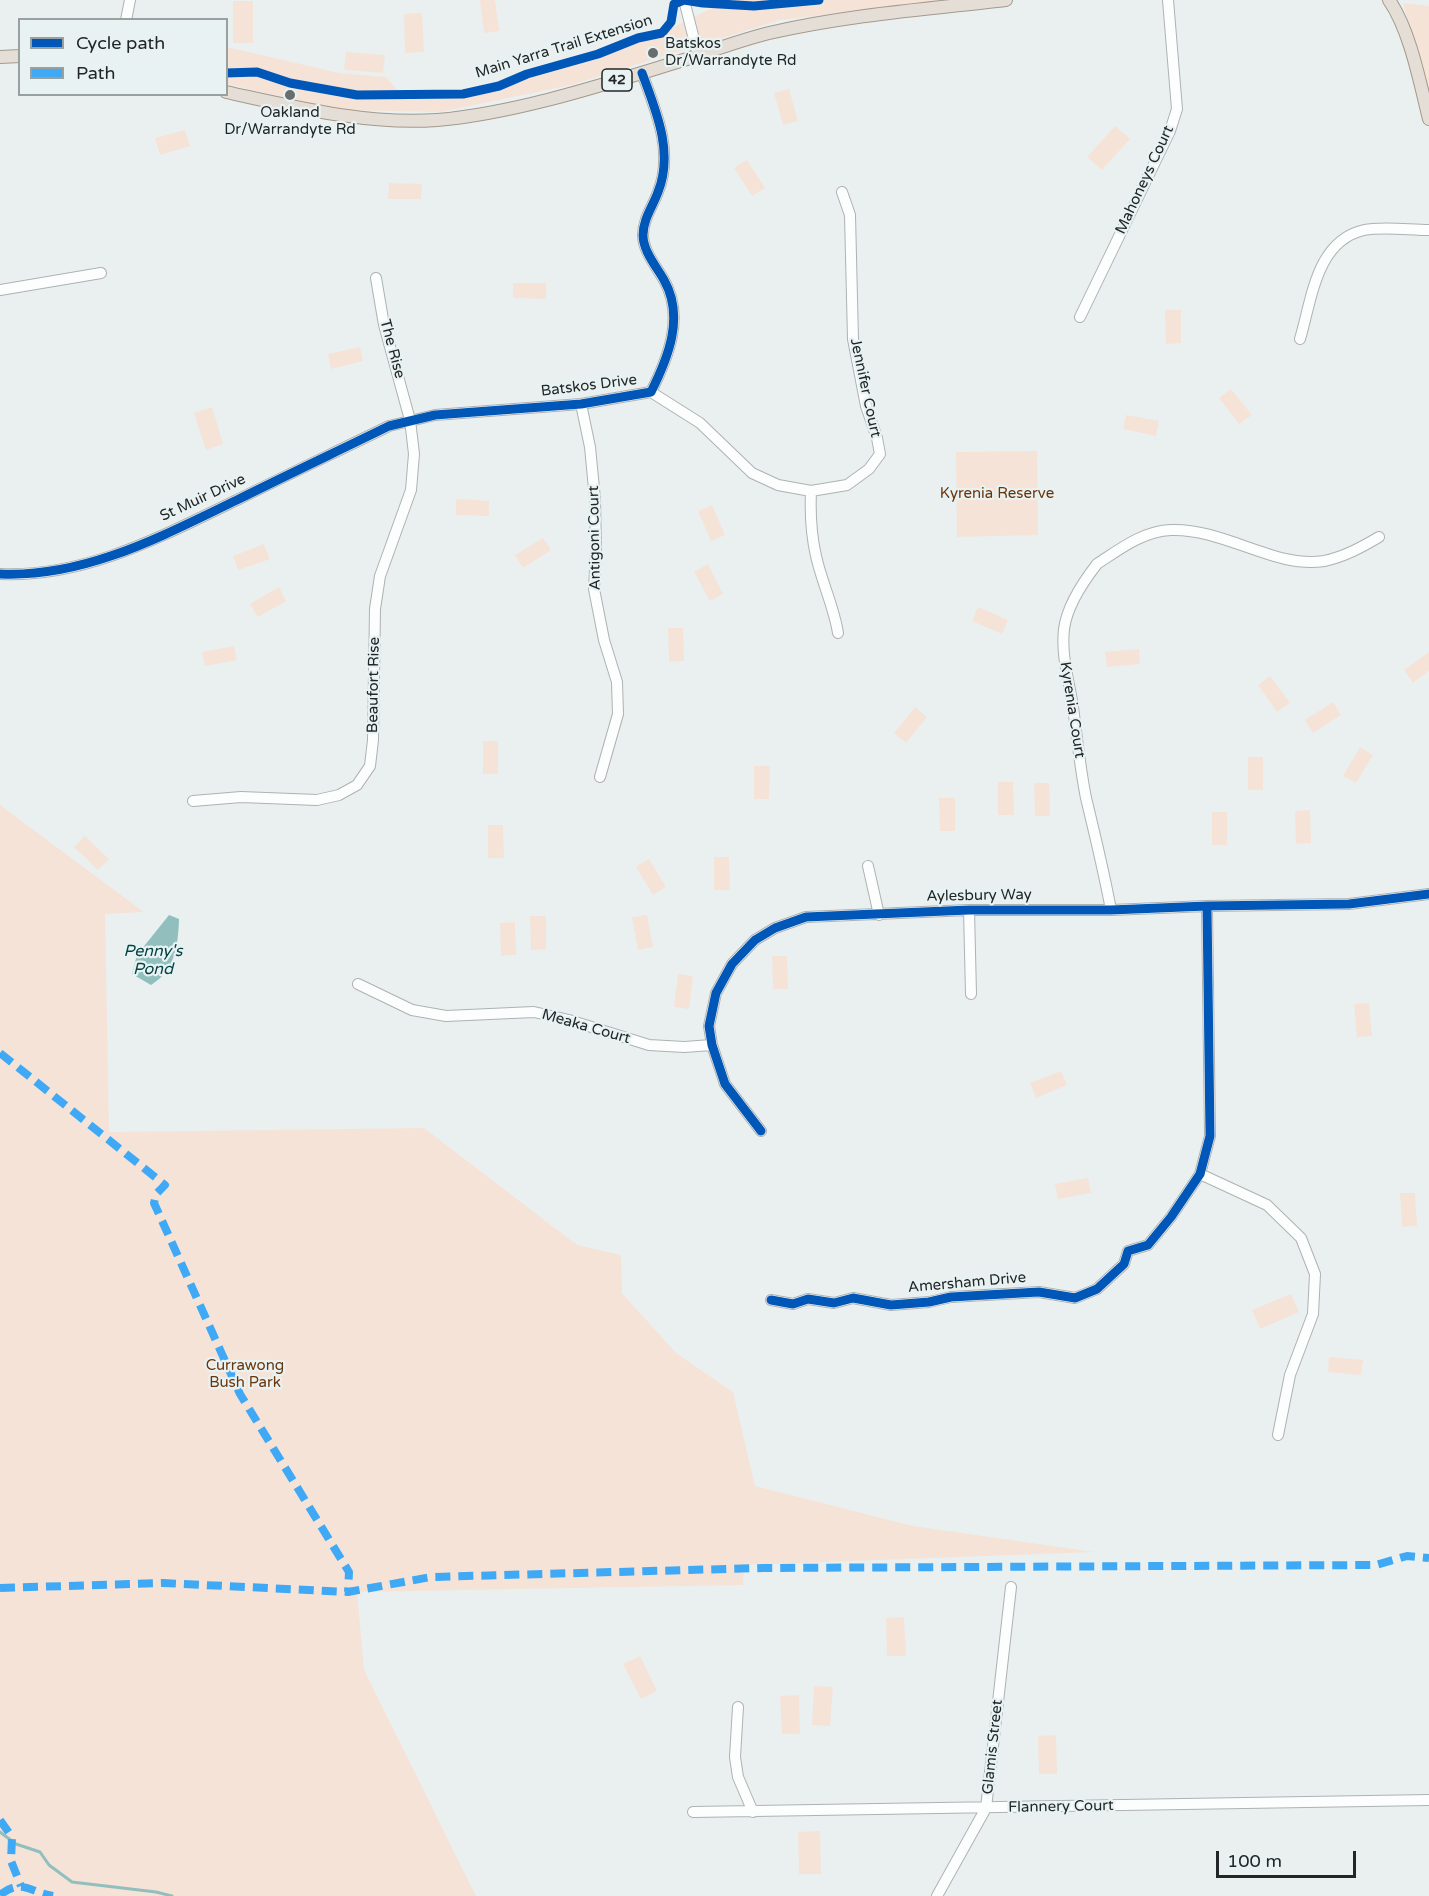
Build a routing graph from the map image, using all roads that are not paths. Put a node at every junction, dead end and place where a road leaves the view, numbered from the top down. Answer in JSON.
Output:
{"nodes":[{"id":1,"x":130,"y":0,"type":"edge"},
{"id":2,"x":684,"y":0,"type":"edge"},
{"id":3,"x":1006,"y":0,"type":"edge"},
{"id":4,"x":1168,"y":0,"type":"edge"},
{"id":5,"x":1393,"y":1,"type":"edge"},
{"id":6,"x":126,"y":18,"type":"edge"},
{"id":7,"x":698,"y":55,"type":"junction"},
{"id":8,"x":18,"y":56,"type":"edge"},
{"id":9,"x":0,"y":57,"type":"edge"},
{"id":10,"x":642,"y":73,"type":"junction"},
{"id":11,"x":228,"y":92,"type":"edge"},
{"id":12,"x":1429,"y":119,"type":"edge"},
{"id":13,"x":842,"y":192,"type":"dead end"},
{"id":14,"x":1429,"y":230,"type":"edge"},
{"id":15,"x":101,"y":273,"type":"dead end"},
{"id":16,"x":376,"y":278,"type":"dead end"},
{"id":17,"x":0,"y":290,"type":"edge"},
{"id":18,"x":1080,"y":317,"type":"dead end"},
{"id":19,"x":1300,"y":339,"type":"dead end"},
{"id":20,"x":651,"y":392,"type":"junction"},
{"id":21,"x":581,"y":404,"type":"junction"},
{"id":22,"x":410,"y":420,"type":"junction"},
{"id":23,"x":811,"y":490,"type":"junction"},
{"id":24,"x":1379,"y":537,"type":"dead end"},
{"id":25,"x":0,"y":574,"type":"edge"},
{"id":26,"x":838,"y":633,"type":"dead end"},
{"id":27,"x":600,"y":777,"type":"dead end"},
{"id":28,"x":193,"y":801,"type":"dead end"},
{"id":29,"x":868,"y":866,"type":"dead end"},
{"id":30,"x":1429,"y":894,"type":"edge"},
{"id":31,"x":1207,"y":906,"type":"junction"},
{"id":32,"x":969,"y":910,"type":"junction"},
{"id":33,"x":1111,"y":910,"type":"junction"},
{"id":34,"x":879,"y":915,"type":"junction"},
{"id":35,"x":358,"y":984,"type":"dead end"},
{"id":36,"x":971,"y":994,"type":"dead end"},
{"id":37,"x":712,"y":1045,"type":"junction"},
{"id":38,"x":761,"y":1131,"type":"dead end"},
{"id":39,"x":1200,"y":1174,"type":"junction"},
{"id":40,"x":771,"y":1300,"type":"dead end"},
{"id":41,"x":1278,"y":1435,"type":"dead end"},
{"id":42,"x":1011,"y":1587,"type":"dead end"},
{"id":43,"x":738,"y":1707,"type":"dead end"},
{"id":44,"x":1429,"y":1800,"type":"edge"},
{"id":45,"x":986,"y":1808,"type":"junction"},
{"id":46,"x":693,"y":1812,"type":"dead end"},
{"id":47,"x":753,"y":1812,"type":"junction"},
{"id":48,"x":937,"y":1896,"type":"edge"}],
"edges":[{"from":1,"to":6,"type":"street"},
{"from":2,"to":7,"type":"street"},
{"from":3,"to":7,"type":"main road","number":"42"},
{"from":4,"to":18,"type":"street","name":"Mahoneys Court"},
{"from":5,"to":12,"type":"main road"},
{"from":7,"to":10,"type":"main road","number":"42"},
{"from":8,"to":9,"type":"main road"},
{"from":10,"to":11,"type":"main road","number":"42"},
{"from":10,"to":20,"type":"street","name":"Batskos Drive"},
{"from":13,"to":23,"type":"street","name":"Jennifer Court"},
{"from":14,"to":19,"type":"street"},
{"from":15,"to":17,"type":"street"},
{"from":16,"to":22,"type":"street","name":"The Rise"},
{"from":20,"to":21,"type":"street","name":"Batskos Drive"},
{"from":20,"to":23,"type":"street","name":"Jennifer Court"},
{"from":21,"to":22,"type":"street","name":"Batskos Drive"},
{"from":21,"to":27,"type":"street","name":"Antigoni Court"},
{"from":22,"to":25,"type":"street","name":"St Muir Drive"},
{"from":22,"to":28,"type":"street","name":"Beaufort Rise"},
{"from":23,"to":26,"type":"street"},
{"from":24,"to":33,"type":"street","name":"Kyrenia Court"},
{"from":29,"to":34,"type":"street"},
{"from":30,"to":31,"type":"street","name":"Aylesbury Way"},
{"from":31,"to":33,"type":"street","name":"Aylesbury Way"},
{"from":31,"to":39,"type":"street","name":"Amersham Drive"},
{"from":32,"to":33,"type":"street","name":"Aylesbury Way"},
{"from":32,"to":34,"type":"street","name":"Aylesbury Way"},
{"from":32,"to":36,"type":"street"},
{"from":34,"to":37,"type":"street","name":"Aylesbury Way"},
{"from":35,"to":37,"type":"street","name":"Meaka Court"},
{"from":37,"to":38,"type":"street","name":"Aylesbury Way"},
{"from":39,"to":40,"type":"street","name":"Amersham Drive"},
{"from":39,"to":41,"type":"street"},
{"from":42,"to":45,"type":"street","name":"Glamis Street"},
{"from":43,"to":47,"type":"street"},
{"from":44,"to":45,"type":"street","name":"Flannery Court"},
{"from":45,"to":47,"type":"street","name":"Flannery Court"},
{"from":45,"to":48,"type":"street","name":"Glamis Street"},
{"from":46,"to":47,"type":"street","name":"Flannery Court"}]}
